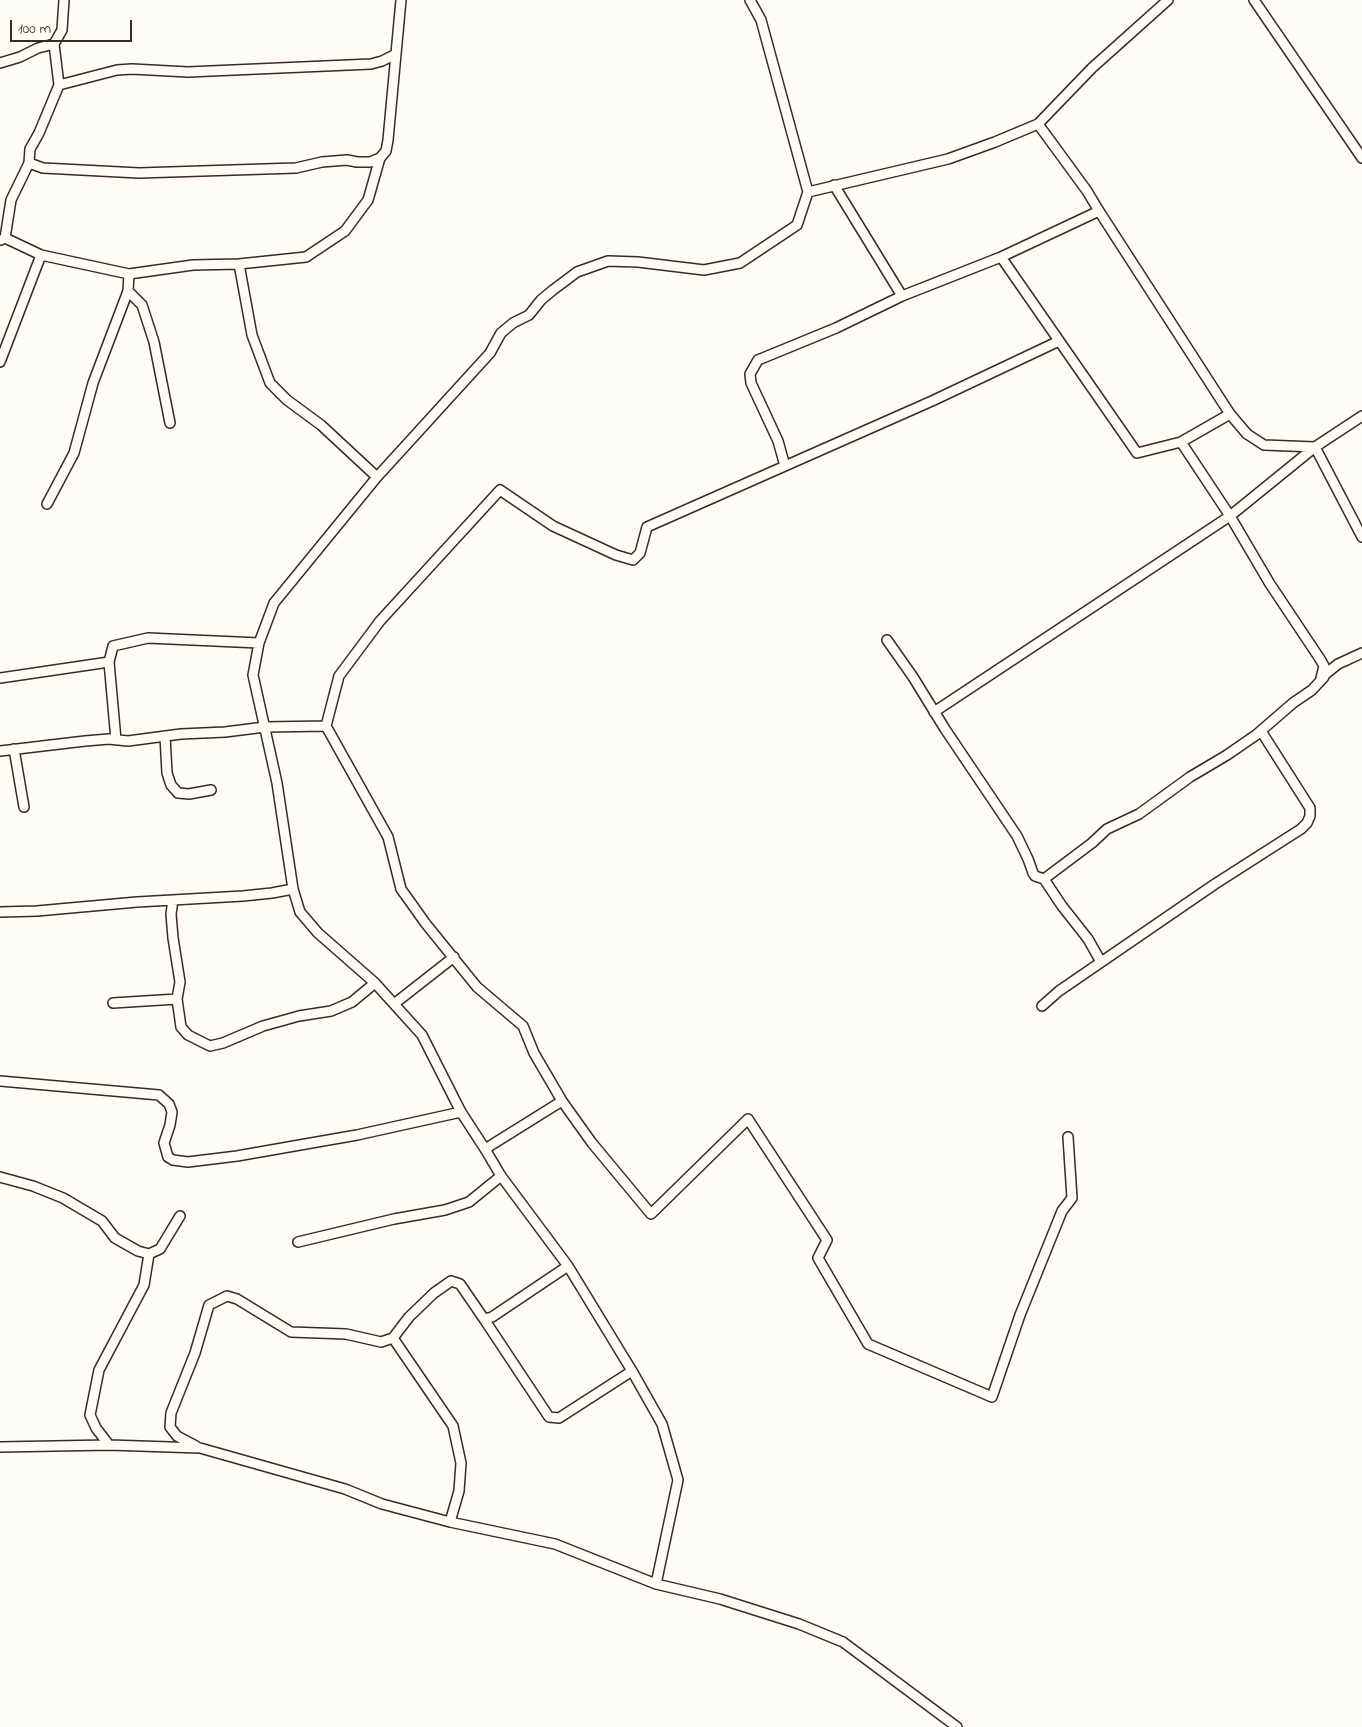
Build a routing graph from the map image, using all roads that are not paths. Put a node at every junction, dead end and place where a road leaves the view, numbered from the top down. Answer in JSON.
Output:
{"nodes":[{"id":1,"x":64,"y":0,"type":"edge"},
{"id":2,"x":401,"y":0,"type":"edge"},
{"id":3,"x":750,"y":0,"type":"edge"},
{"id":4,"x":1168,"y":0,"type":"edge"},
{"id":5,"x":1254,"y":0,"type":"edge"},
{"id":6,"x":54,"y":44,"type":"junction"},
{"id":7,"x":396,"y":54,"type":"junction"},
{"id":8,"x":0,"y":63,"type":"edge"},
{"id":9,"x":59,"y":85,"type":"junction"},
{"id":10,"x":1038,"y":124,"type":"junction"},
{"id":11,"x":380,"y":158,"type":"junction"},
{"id":12,"x":1362,"y":158,"type":"edge"},
{"id":13,"x":29,"y":163,"type":"junction"},
{"id":14,"x":834,"y":186,"type":"junction"},
{"id":15,"x":808,"y":192,"type":"junction"},
{"id":16,"x":1098,"y":211,"type":"junction"},
{"id":17,"x":3,"y":239,"type":"edge"},
{"id":18,"x":41,"y":255,"type":"junction"},
{"id":19,"x":1001,"y":257,"type":"junction"},
{"id":20,"x":239,"y":264,"type":"junction"},
{"id":21,"x":129,"y":274,"type":"junction"},
{"id":22,"x":128,"y":291,"type":"junction"},
{"id":23,"x":902,"y":296,"type":"junction"},
{"id":24,"x":1059,"y":341,"type":"junction"},
{"id":25,"x":0,"y":362,"type":"edge"},
{"id":26,"x":1230,"y":414,"type":"junction"},
{"id":27,"x":1362,"y":416,"type":"edge"},
{"id":28,"x":170,"y":423,"type":"dead end"},
{"id":29,"x":1181,"y":442,"type":"junction"},
{"id":30,"x":1315,"y":447,"type":"junction"},
{"id":31,"x":784,"y":466,"type":"junction"},
{"id":32,"x":377,"y":477,"type":"junction"},
{"id":33,"x":47,"y":504,"type":"dead end"},
{"id":34,"x":1230,"y":516,"type":"junction"},
{"id":35,"x":1362,"y":537,"type":"edge"},
{"id":36,"x":887,"y":640,"type":"dead end"},
{"id":37,"x":259,"y":642,"type":"junction"},
{"id":38,"x":1362,"y":653,"type":"edge"},
{"id":39,"x":109,"y":662,"type":"junction"},
{"id":40,"x":0,"y":678,"type":"edge"},
{"id":41,"x":1321,"y":678,"type":"junction"},
{"id":42,"x":934,"y":712,"type":"junction"},
{"id":43,"x":326,"y":726,"type":"junction"},
{"id":44,"x":265,"y":727,"type":"junction"},
{"id":45,"x":1262,"y":731,"type":"junction"},
{"id":46,"x":166,"y":736,"type":"junction"},
{"id":47,"x":116,"y":740,"type":"junction"},
{"id":48,"x":14,"y":749,"type":"junction"},
{"id":49,"x":0,"y":751,"type":"edge"},
{"id":50,"x":210,"y":790,"type":"dead end"},
{"id":51,"x":24,"y":807,"type":"dead end"},
{"id":52,"x":1044,"y":879,"type":"junction"},
{"id":53,"x":293,"y":889,"type":"junction"},
{"id":54,"x":173,"y":900,"type":"junction"},
{"id":55,"x":0,"y":912,"type":"edge"},
{"id":56,"x":454,"y":957,"type":"junction"},
{"id":57,"x":1101,"y":962,"type":"junction"},
{"id":58,"x":374,"y":983,"type":"junction"},
{"id":59,"x":177,"y":999,"type":"junction"},
{"id":60,"x":113,"y":1003,"type":"dead end"},
{"id":61,"x":394,"y":1004,"type":"junction"},
{"id":62,"x":1042,"y":1006,"type":"dead end"},
{"id":63,"x":0,"y":1082,"type":"edge"},
{"id":64,"x":562,"y":1101,"type":"junction"},
{"id":65,"x":460,"y":1112,"type":"junction"},
{"id":66,"x":1068,"y":1137,"type":"dead end"},
{"id":67,"x":485,"y":1149,"type":"junction"},
{"id":68,"x":501,"y":1176,"type":"junction"},
{"id":69,"x":0,"y":1177,"type":"edge"},
{"id":70,"x":180,"y":1216,"type":"dead end"},
{"id":71,"x":298,"y":1242,"type":"dead end"},
{"id":72,"x":149,"y":1254,"type":"junction"},
{"id":73,"x":568,"y":1266,"type":"junction"},
{"id":74,"x":484,"y":1318,"type":"junction"},
{"id":75,"x":393,"y":1338,"type":"junction"},
{"id":76,"x":632,"y":1371,"type":"junction"},
{"id":77,"x":109,"y":1445,"type":"junction"},
{"id":78,"x":0,"y":1447,"type":"edge"},
{"id":79,"x":200,"y":1448,"type":"junction"},
{"id":80,"x":450,"y":1522,"type":"junction"},
{"id":81,"x":656,"y":1584,"type":"junction"},
{"id":82,"x":956,"y":1727,"type":"edge"}],
"edges":[{"from":1,"to":6,"type":"street"},
{"from":2,"to":7,"type":"street"},
{"from":3,"to":15,"type":"street"},
{"from":4,"to":10,"type":"street"},
{"from":5,"to":12,"type":"street"},
{"from":6,"to":8,"type":"street"},
{"from":6,"to":9,"type":"street"},
{"from":7,"to":9,"type":"street"},
{"from":7,"to":11,"type":"street"},
{"from":9,"to":13,"type":"street"},
{"from":10,"to":14,"type":"street"},
{"from":10,"to":16,"type":"street"},
{"from":11,"to":13,"type":"street"},
{"from":11,"to":20,"type":"street"},
{"from":13,"to":17,"type":"street"},
{"from":14,"to":15,"type":"street"},
{"from":14,"to":23,"type":"street"},
{"from":15,"to":32,"type":"street"},
{"from":16,"to":19,"type":"street"},
{"from":16,"to":26,"type":"street"},
{"from":17,"to":18,"type":"street"},
{"from":18,"to":21,"type":"street"},
{"from":18,"to":25,"type":"street"},
{"from":19,"to":23,"type":"street"},
{"from":19,"to":24,"type":"street"},
{"from":20,"to":21,"type":"street"},
{"from":20,"to":32,"type":"street"},
{"from":21,"to":22,"type":"street"},
{"from":22,"to":28,"type":"street"},
{"from":22,"to":33,"type":"street"},
{"from":23,"to":31,"type":"street"},
{"from":24,"to":29,"type":"street"},
{"from":24,"to":31,"type":"street"},
{"from":26,"to":29,"type":"street"},
{"from":26,"to":30,"type":"street"},
{"from":27,"to":30,"type":"street"},
{"from":29,"to":34,"type":"street"},
{"from":30,"to":34,"type":"street"},
{"from":30,"to":35,"type":"street"},
{"from":31,"to":43,"type":"street"},
{"from":32,"to":37,"type":"street"},
{"from":34,"to":41,"type":"street"},
{"from":34,"to":42,"type":"street"},
{"from":36,"to":42,"type":"street"},
{"from":37,"to":39,"type":"street"},
{"from":37,"to":44,"type":"street"},
{"from":38,"to":41,"type":"street"},
{"from":39,"to":40,"type":"street"},
{"from":39,"to":47,"type":"street"},
{"from":41,"to":45,"type":"street"},
{"from":42,"to":52,"type":"street"},
{"from":43,"to":44,"type":"street"},
{"from":43,"to":56,"type":"street"},
{"from":44,"to":46,"type":"street"},
{"from":44,"to":53,"type":"street"},
{"from":45,"to":52,"type":"street"},
{"from":45,"to":57,"type":"street"},
{"from":46,"to":47,"type":"street"},
{"from":46,"to":50,"type":"street"},
{"from":47,"to":48,"type":"street"},
{"from":48,"to":49,"type":"street"},
{"from":48,"to":51,"type":"street"},
{"from":52,"to":57,"type":"street"},
{"from":53,"to":54,"type":"street"},
{"from":53,"to":58,"type":"street"},
{"from":54,"to":55,"type":"street"},
{"from":54,"to":59,"type":"street"},
{"from":56,"to":61,"type":"street"},
{"from":56,"to":64,"type":"street"},
{"from":57,"to":62,"type":"street"},
{"from":58,"to":59,"type":"street"},
{"from":58,"to":61,"type":"street"},
{"from":59,"to":60,"type":"street"},
{"from":61,"to":65,"type":"street"},
{"from":63,"to":65,"type":"street"},
{"from":64,"to":66,"type":"street"},
{"from":64,"to":67,"type":"street"},
{"from":65,"to":67,"type":"street"},
{"from":67,"to":68,"type":"street"},
{"from":68,"to":71,"type":"street"},
{"from":68,"to":73,"type":"street"},
{"from":69,"to":72,"type":"street"},
{"from":70,"to":72,"type":"street"},
{"from":72,"to":77,"type":"street"},
{"from":73,"to":74,"type":"street"},
{"from":73,"to":76,"type":"street"},
{"from":74,"to":75,"type":"street"},
{"from":74,"to":76,"type":"street"},
{"from":75,"to":79,"type":"street"},
{"from":75,"to":80,"type":"street"},
{"from":76,"to":81,"type":"street"},
{"from":77,"to":78,"type":"street"},
{"from":77,"to":79,"type":"street"},
{"from":79,"to":80,"type":"street"},
{"from":80,"to":81,"type":"street"},
{"from":81,"to":82,"type":"street"}]}
